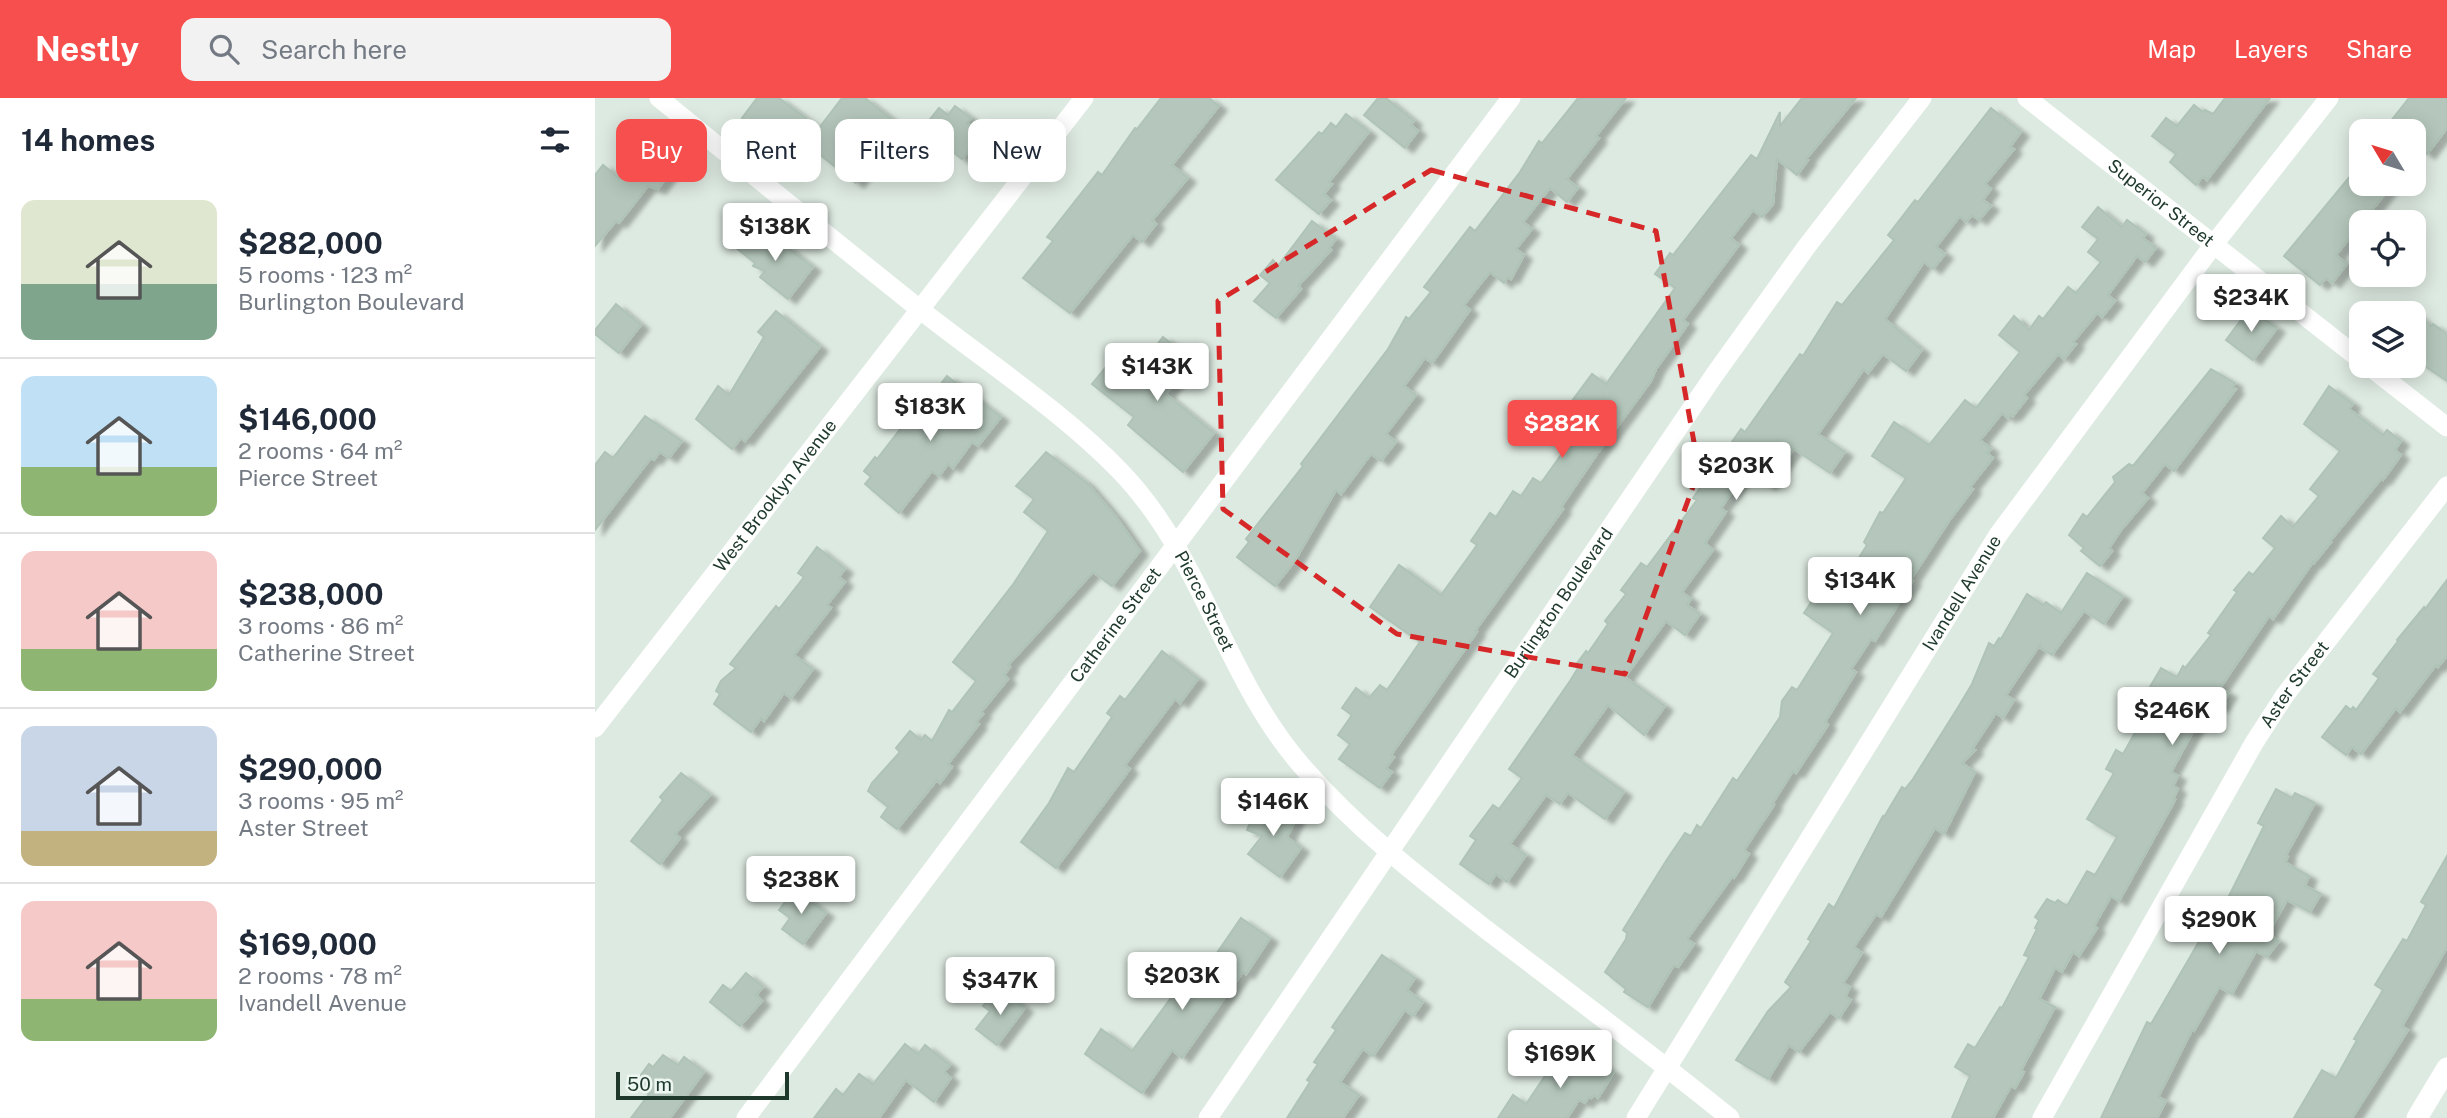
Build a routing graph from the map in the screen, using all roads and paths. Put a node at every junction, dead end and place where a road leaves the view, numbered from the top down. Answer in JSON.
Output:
{"nodes":[{"id":1,"x":659,"y":98,"type":"edge"},
{"id":2,"x":1084,"y":98,"type":"edge"},
{"id":3,"x":1511,"y":98,"type":"edge"},
{"id":4,"x":1921,"y":98,"type":"edge"},
{"id":5,"x":2027,"y":98,"type":"edge"},
{"id":6,"x":2329,"y":98,"type":"edge"},
{"id":7,"x":2214,"y":244,"type":"junction"},
{"id":8,"x":920,"y":310,"type":"junction"},
{"id":9,"x":2349,"y":350,"type":"edge"},
{"id":10,"x":2384,"y":378,"type":"edge"},
{"id":11,"x":2447,"y":427,"type":"edge"},
{"id":12,"x":2447,"y":486,"type":"edge"},
{"id":13,"x":1176,"y":545,"type":"junction"},
{"id":14,"x":595,"y":728,"type":"edge"},
{"id":15,"x":1389,"y":854,"type":"junction"},
{"id":16,"x":1668,"y":1068,"type":"junction"},
{"id":17,"x":2447,"y":1068,"type":"edge"},
{"id":18,"x":746,"y":1118,"type":"edge"},
{"id":19,"x":1207,"y":1118,"type":"edge"},
{"id":20,"x":1636,"y":1118,"type":"edge"},
{"id":21,"x":1730,"y":1118,"type":"edge"},
{"id":22,"x":2042,"y":1118,"type":"edge"},
{"id":23,"x":2417,"y":1118,"type":"edge"}],
"edges":[{"from":1,"to":8,"type":"street","name":"Pierce Street"},
{"from":2,"to":8,"type":"street","name":"West Brooklyn Avenue"},
{"from":3,"to":13,"type":"street","name":"Catherine Street"},
{"from":4,"to":15,"type":"street","name":"Burlington Boulevard"},
{"from":5,"to":7,"type":"street","name":"Superior Street"},
{"from":6,"to":7,"type":"street","name":"Ivandell Avenue"},
{"from":7,"to":9,"type":"street","name":"Superior Street"},
{"from":7,"to":16,"type":"street","name":"Ivandell Avenue"},
{"from":8,"to":13,"type":"street","name":"Pierce Street"},
{"from":8,"to":14,"type":"street","name":"West Brooklyn Avenue"},
{"from":10,"to":11,"type":"street"},
{"from":12,"to":22,"type":"street","name":"Aster Street"},
{"from":13,"to":15,"type":"street","name":"Pierce Street"},
{"from":13,"to":18,"type":"street","name":"Catherine Street"},
{"from":15,"to":16,"type":"street","name":"Pierce Street"},
{"from":15,"to":19,"type":"street","name":"Burlington Boulevard"},
{"from":16,"to":20,"type":"street","name":"Ivandell Avenue"},
{"from":16,"to":21,"type":"street","name":"Pierce Street"},
{"from":17,"to":23,"type":"main road"}]}
